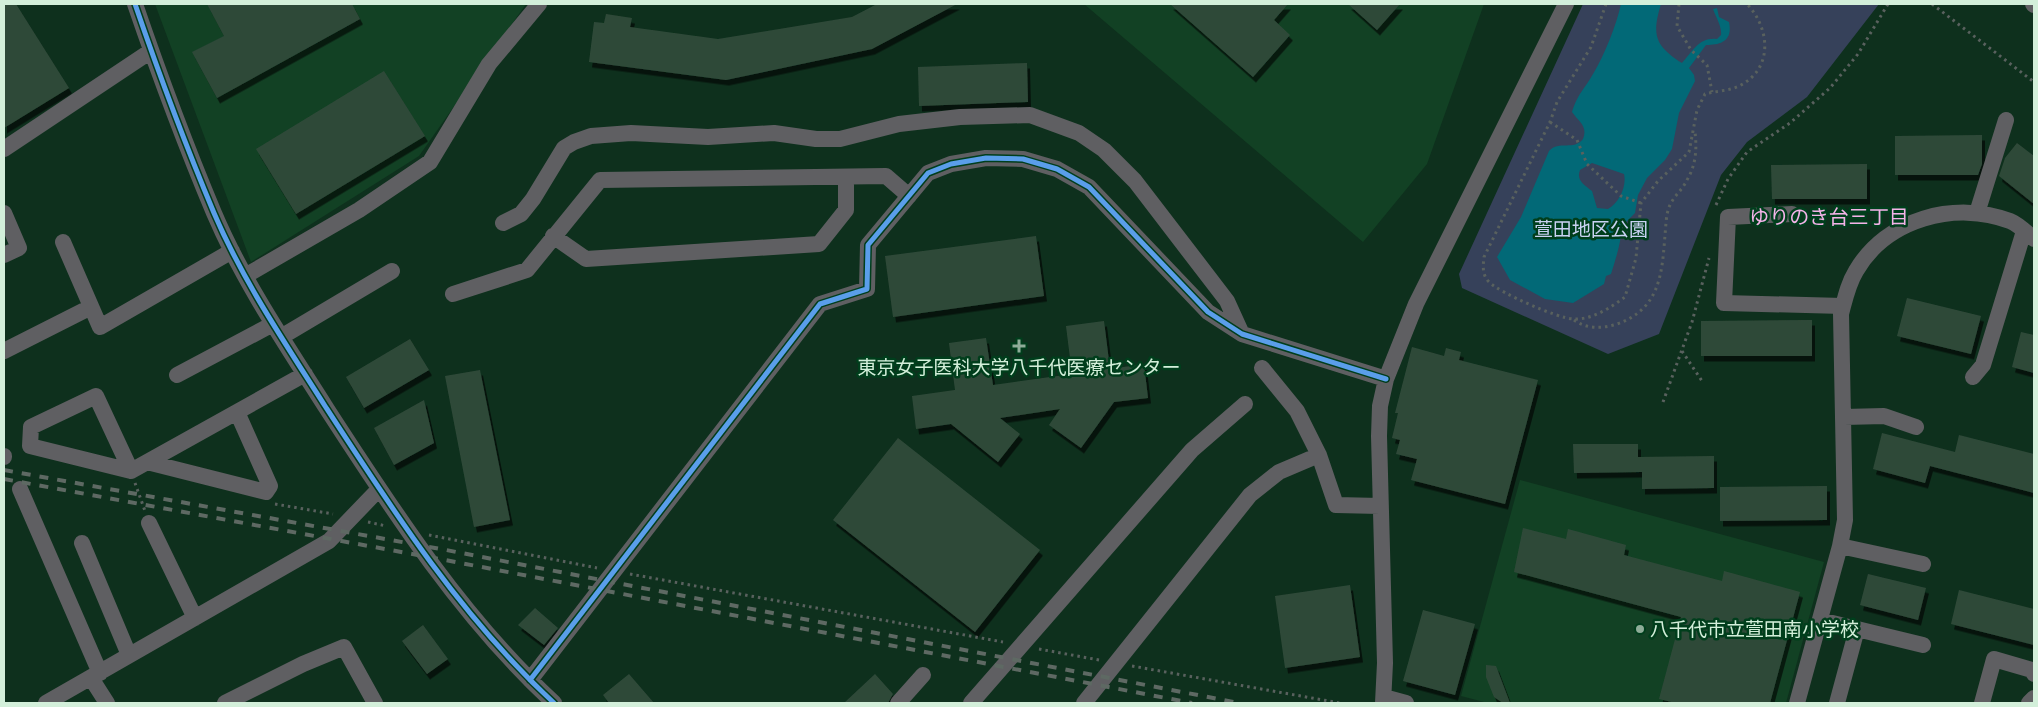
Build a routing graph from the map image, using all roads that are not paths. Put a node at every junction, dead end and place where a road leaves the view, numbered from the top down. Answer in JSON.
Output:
{"nodes":[{"id":1,"x":135,"y":4,"type":"edge"},
{"id":2,"x":540,"y":4,"type":"edge"},
{"id":3,"x":1566,"y":4,"type":"edge"},
{"id":4,"x":151,"y":51,"type":"junction"},
{"id":5,"x":2006,"y":120,"type":"dead end"},
{"id":6,"x":4,"y":149,"type":"edge"},
{"id":7,"x":846,"y":177,"type":"junction"},
{"id":8,"x":908,"y":196,"type":"junction"},
{"id":9,"x":4,"y":213,"type":"edge"},
{"id":10,"x":1977,"y":213,"type":"junction"},
{"id":11,"x":1792,"y":214,"type":"dead end"},
{"id":12,"x":503,"y":223,"type":"dead end"},
{"id":13,"x":2029,"y":235,"type":"edge"},
{"id":14,"x":553,"y":236,"type":"junction"},
{"id":15,"x":63,"y":242,"type":"dead end"},
{"id":16,"x":232,"y":251,"type":"junction"},
{"id":17,"x":4,"y":254,"type":"edge"},
{"id":18,"x":392,"y":271,"type":"dead end"},
{"id":19,"x":245,"y":276,"type":"junction"},
{"id":20,"x":453,"y":294,"type":"dead end"},
{"id":21,"x":1843,"y":306,"type":"junction"},
{"id":22,"x":91,"y":307,"type":"junction"},
{"id":23,"x":277,"y":330,"type":"junction"},
{"id":24,"x":1242,"y":334,"type":"junction"},
{"id":25,"x":4,"y":351,"type":"edge"},
{"id":26,"x":1262,"y":368,"type":"dead end"},
{"id":27,"x":305,"y":374,"type":"junction"},
{"id":28,"x":177,"y":375,"type":"dead end"},
{"id":29,"x":1973,"y":377,"type":"dead end"},
{"id":30,"x":1386,"y":379,"type":"junction"},
{"id":31,"x":1245,"y":404,"type":"dead end"},
{"id":32,"x":237,"y":412,"type":"junction"},
{"id":33,"x":1844,"y":417,"type":"junction"},
{"id":34,"x":1916,"y":426,"type":"dead end"},
{"id":35,"x":1319,"y":455,"type":"junction"},
{"id":36,"x":147,"y":462,"type":"junction"},
{"id":37,"x":130,"y":471,"type":"junction"},
{"id":38,"x":20,"y":489,"type":"dead end"},
{"id":39,"x":379,"y":489,"type":"junction"},
{"id":40,"x":1380,"y":506,"type":"junction"},
{"id":41,"x":149,"y":522,"type":"road end"},
{"id":42,"x":82,"y":543,"type":"dead end"},
{"id":43,"x":1840,"y":546,"type":"junction"},
{"id":44,"x":1923,"y":564,"type":"dead end"},
{"id":45,"x":195,"y":618,"type":"junction"},
{"id":46,"x":1820,"y":620,"type":"junction"},
{"id":47,"x":1857,"y":629,"type":"junction"},
{"id":48,"x":1923,"y":645,"type":"dead end"},
{"id":49,"x":129,"y":656,"type":"junction"},
{"id":50,"x":2034,"y":674,"type":"edge"},
{"id":51,"x":96,"y":675,"type":"junction"},
{"id":52,"x":923,"y":675,"type":"dead end"},
{"id":53,"x":530,"y":680,"type":"junction"},
{"id":54,"x":2034,"y":698,"type":"edge"},
{"id":55,"x":1384,"y":700,"type":"edge"},
{"id":56,"x":1802,"y":702,"type":"edge"},
{"id":57,"x":46,"y":703,"type":"edge"},
{"id":58,"x":107,"y":703,"type":"edge"},
{"id":59,"x":226,"y":703,"type":"edge"},
{"id":60,"x":375,"y":703,"type":"edge"},
{"id":61,"x":554,"y":703,"type":"edge"},
{"id":62,"x":898,"y":703,"type":"edge"},
{"id":63,"x":971,"y":703,"type":"edge"},
{"id":64,"x":1084,"y":703,"type":"edge"},
{"id":65,"x":1406,"y":703,"type":"edge"},
{"id":66,"x":1837,"y":703,"type":"edge"},
{"id":67,"x":1982,"y":703,"type":"edge"},
{"id":68,"x":2029,"y":703,"type":"edge"}],
"edges":[{"from":1,"to":4,"type":"street"},
{"from":2,"to":19,"type":"street"},
{"from":3,"to":30,"type":"street"},
{"from":4,"to":6,"type":"street"},
{"from":4,"to":16,"type":"street"},
{"from":5,"to":10,"type":"street"},
{"from":7,"to":8,"type":"street"},
{"from":7,"to":14,"type":"street"},
{"from":7,"to":14,"type":"street"},
{"from":8,"to":24,"type":"street"},
{"from":8,"to":53,"type":"street"},
{"from":9,"to":17,"type":"street"},
{"from":10,"to":13,"type":"street"},
{"from":10,"to":21,"type":"street"},
{"from":11,"to":21,"type":"street"},
{"from":12,"to":24,"type":"street"},
{"from":13,"to":29,"type":"street"},
{"from":14,"to":20,"type":"street"},
{"from":15,"to":22,"type":"street"},
{"from":16,"to":19,"type":"street"},
{"from":16,"to":22,"type":"street"},
{"from":18,"to":23,"type":"street"},
{"from":19,"to":23,"type":"street"},
{"from":21,"to":33,"type":"street"},
{"from":22,"to":25,"type":"street"},
{"from":23,"to":27,"type":"street"},
{"from":23,"to":28,"type":"street"},
{"from":24,"to":30,"type":"street"},
{"from":26,"to":35,"type":"street"},
{"from":27,"to":32,"type":"street"},
{"from":27,"to":39,"type":"street"},
{"from":30,"to":40,"type":"street"},
{"from":31,"to":63,"type":"street"},
{"from":32,"to":36,"type":"street"},
{"from":32,"to":36,"type":"street"},
{"from":33,"to":34,"type":"street"},
{"from":33,"to":43,"type":"street"},
{"from":35,"to":40,"type":"street"},
{"from":35,"to":64,"type":"street"},
{"from":36,"to":37,"type":"street"},
{"from":37,"to":37,"type":"street"},
{"from":38,"to":51,"type":"street"},
{"from":39,"to":45,"type":"street"},
{"from":39,"to":53,"type":"street"},
{"from":40,"to":55,"type":"street"},
{"from":41,"to":45,"type":"street"},
{"from":42,"to":49,"type":"street"},
{"from":43,"to":44,"type":"street"},
{"from":43,"to":46,"type":"street"},
{"from":45,"to":49,"type":"street"},
{"from":46,"to":47,"type":"street"},
{"from":46,"to":56,"type":"street"},
{"from":47,"to":48,"type":"street"},
{"from":47,"to":66,"type":"street"},
{"from":49,"to":51,"type":"street"},
{"from":50,"to":67,"type":"street"},
{"from":51,"to":57,"type":"street"},
{"from":51,"to":58,"type":"street"},
{"from":52,"to":62,"type":"street"},
{"from":53,"to":61,"type":"street"},
{"from":54,"to":68,"type":"street"},
{"from":55,"to":65,"type":"street"},
{"from":59,"to":60,"type":"street"}]}
